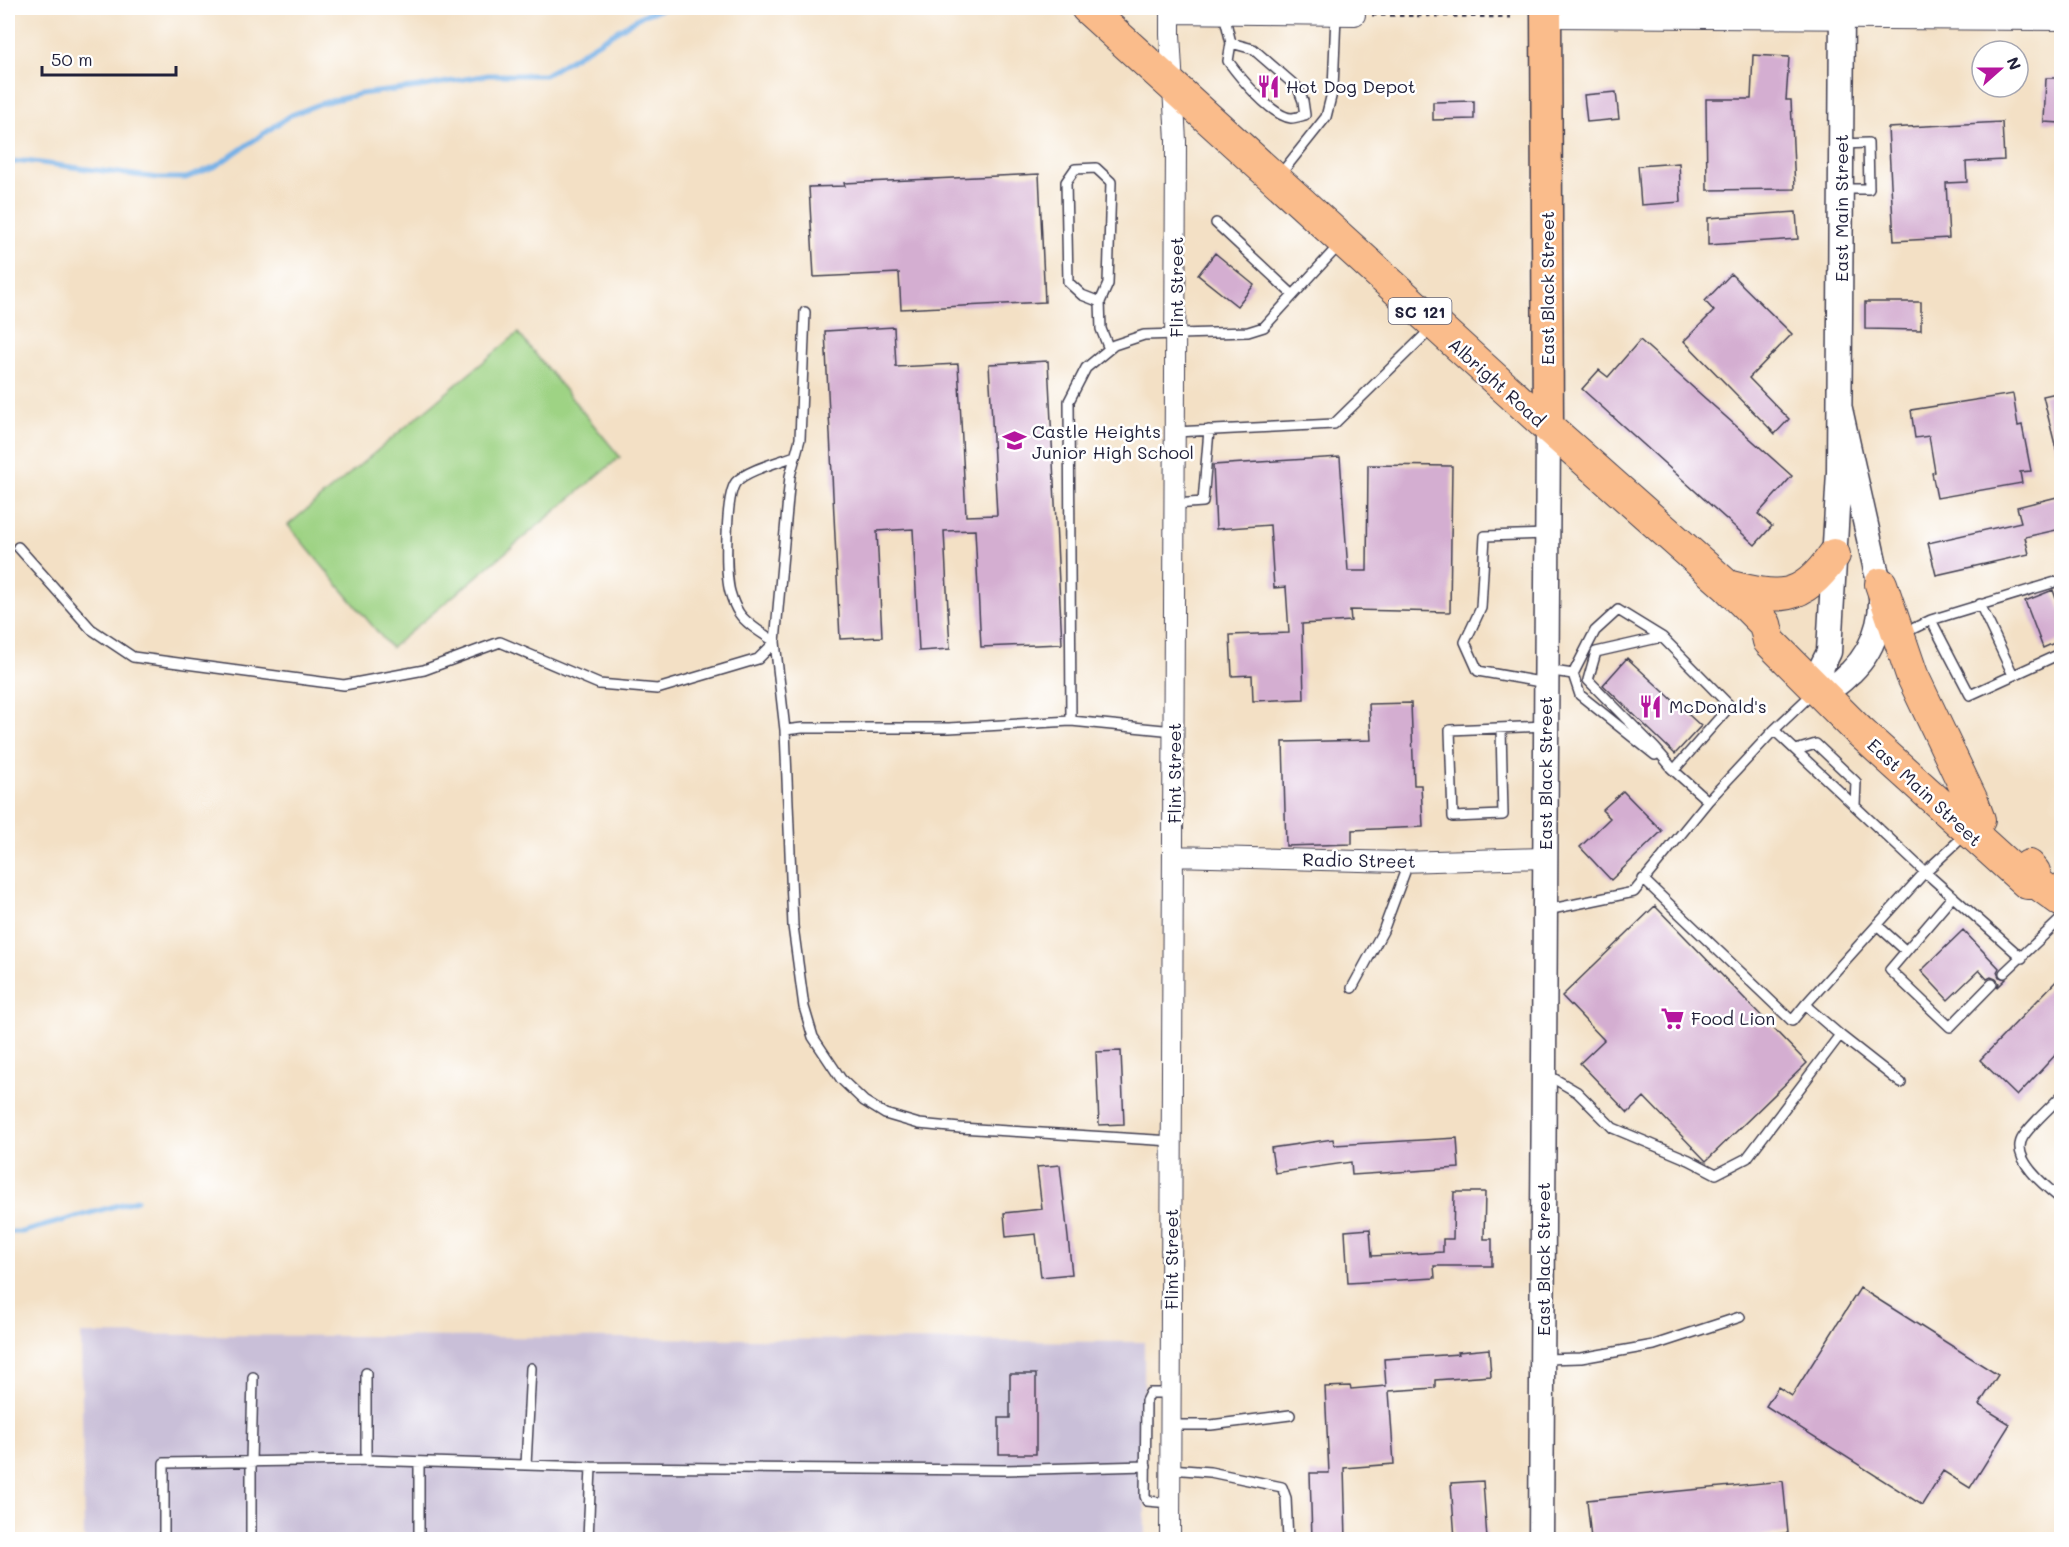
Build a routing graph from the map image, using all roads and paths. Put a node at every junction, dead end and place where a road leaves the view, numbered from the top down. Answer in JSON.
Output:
{"nodes":[{"id":1,"x":1087,"y":8,"type":"edge"},
{"id":2,"x":1170,"y":10,"type":"edge"},
{"id":3,"x":1546,"y":12,"type":"edge"},
{"id":4,"x":1842,"y":13,"type":"edge"},
{"id":5,"x":1224,"y":14,"type":"junction"},
{"id":6,"x":1345,"y":15,"type":"junction"},
{"id":7,"x":1511,"y":17,"type":"dead end"},
{"id":8,"x":2061,"y":20,"type":"edge"},
{"id":9,"x":1231,"y":43,"type":"junction"},
{"id":10,"x":1173,"y":86,"type":"junction"},
{"id":11,"x":1305,"y":115,"type":"junction"},
{"id":12,"x":1319,"y":126,"type":"junction"},
{"id":13,"x":1276,"y":180,"type":"junction"},
{"id":14,"x":1216,"y":223,"type":"dead end"},
{"id":15,"x":1343,"y":241,"type":"junction"},
{"id":16,"x":1293,"y":295,"type":"junction"},
{"id":17,"x":1100,"y":302,"type":"junction"},
{"id":18,"x":805,"y":312,"type":"dead end"},
{"id":19,"x":1435,"y":325,"type":"junction"},
{"id":20,"x":1175,"y":333,"type":"junction"},
{"id":21,"x":1109,"y":349,"type":"junction"},
{"id":22,"x":1840,"y":409,"type":"junction"},
{"id":23,"x":1548,"y":428,"type":"junction"},
{"id":24,"x":1209,"y":430,"type":"junction"},
{"id":25,"x":1175,"y":432,"type":"junction"},
{"id":26,"x":795,"y":456,"type":"junction"},
{"id":27,"x":1175,"y":504,"type":"junction"},
{"id":28,"x":1547,"y":534,"type":"junction"},
{"id":29,"x":18,"y":547,"type":"dead end"},
{"id":30,"x":1834,"y":555,"type":"junction"},
{"id":31,"x":2061,"y":580,"type":"edge"},
{"id":32,"x":1881,"y":584,"type":"junction"},
{"id":33,"x":1727,"y":586,"type":"junction"},
{"id":34,"x":1980,"y":604,"type":"junction"},
{"id":35,"x":1931,"y":620,"type":"junction"},
{"id":36,"x":1898,"y":636,"type":"junction"},
{"id":37,"x":1662,"y":637,"type":"junction"},
{"id":38,"x":775,"y":642,"type":"junction"},
{"id":39,"x":2061,"y":653,"type":"edge"},
{"id":40,"x":1573,"y":674,"type":"junction"},
{"id":41,"x":2013,"y":675,"type":"junction"},
{"id":42,"x":1546,"y":677,"type":"junction"},
{"id":43,"x":1826,"y":680,"type":"junction"},
{"id":44,"x":1071,"y":721,"type":"junction"},
{"id":45,"x":1545,"y":726,"type":"junction"},
{"id":46,"x":1501,"y":728,"type":"junction"},
{"id":47,"x":785,"y":730,"type":"junction"},
{"id":48,"x":1774,"y":730,"type":"junction"},
{"id":49,"x":1174,"y":731,"type":"junction"},
{"id":50,"x":1796,"y":750,"type":"junction"},
{"id":51,"x":1674,"y":770,"type":"junction"},
{"id":52,"x":1708,"y":801,"type":"junction"},
{"id":53,"x":1855,"y":805,"type":"junction"},
{"id":54,"x":1973,"y":826,"type":"junction"},
{"id":55,"x":1173,"y":856,"type":"junction"},
{"id":56,"x":1544,"y":858,"type":"junction"},
{"id":57,"x":1409,"y":861,"type":"junction"},
{"id":58,"x":1926,"y":872,"type":"junction"},
{"id":59,"x":1643,"y":879,"type":"junction"},
{"id":60,"x":1953,"y":896,"type":"junction"},
{"id":61,"x":2061,"y":901,"type":"edge"},
{"id":62,"x":1544,"y":910,"type":"junction"},
{"id":63,"x":2061,"y":918,"type":"edge"},
{"id":64,"x":1877,"y":925,"type":"junction"},
{"id":65,"x":1906,"y":951,"type":"junction"},
{"id":66,"x":2022,"y":958,"type":"junction"},
{"id":67,"x":2004,"y":973,"type":"dead end"},
{"id":68,"x":1992,"y":984,"type":"dead end"},
{"id":69,"x":1353,"y":988,"type":"dead end"},
{"id":70,"x":1806,"y":1005,"type":"junction"},
{"id":71,"x":1840,"y":1035,"type":"junction"},
{"id":72,"x":1543,"y":1072,"type":"junction"},
{"id":73,"x":1901,"y":1083,"type":"dead end"},
{"id":74,"x":2061,"y":1095,"type":"edge"},
{"id":75,"x":1172,"y":1141,"type":"junction"},
{"id":76,"x":2061,"y":1200,"type":"edge"},
{"id":77,"x":1740,"y":1317,"type":"dead end"},
{"id":78,"x":1542,"y":1359,"type":"junction"},
{"id":79,"x":531,"y":1368,"type":"dead end"},
{"id":80,"x":366,"y":1373,"type":"dead end"},
{"id":81,"x":253,"y":1377,"type":"dead end"},
{"id":82,"x":1170,"y":1393,"type":"junction"},
{"id":83,"x":1290,"y":1415,"type":"dead end"},
{"id":84,"x":1170,"y":1432,"type":"junction"},
{"id":85,"x":1147,"y":1438,"type":"junction"},
{"id":86,"x":366,"y":1460,"type":"junction"},
{"id":87,"x":251,"y":1462,"type":"junction"},
{"id":88,"x":418,"y":1462,"type":"junction"},
{"id":89,"x":526,"y":1465,"type":"junction"},
{"id":90,"x":1146,"y":1466,"type":"junction"},
{"id":91,"x":591,"y":1467,"type":"junction"},
{"id":92,"x":1170,"y":1469,"type":"junction"},
{"id":93,"x":1170,"y":1503,"type":"junction"},
{"id":94,"x":164,"y":1539,"type":"edge"},
{"id":95,"x":251,"y":1539,"type":"edge"},
{"id":96,"x":419,"y":1539,"type":"edge"},
{"id":97,"x":588,"y":1539,"type":"edge"},
{"id":98,"x":1170,"y":1539,"type":"edge"},
{"id":99,"x":1288,"y":1539,"type":"edge"},
{"id":100,"x":1541,"y":1539,"type":"edge"}],
"edges":[{"from":1,"to":10,"type":"highway","name":"Albright Road","number":"SC 121"},
{"from":2,"to":5,"type":"street"},
{"from":2,"to":10,"type":"street","name":"Flint Street"},
{"from":3,"to":4,"type":"street"},
{"from":3,"to":23,"type":"main road","name":"East Black Street"},
{"from":4,"to":8,"type":"street"},
{"from":4,"to":22,"type":"street","name":"East Main Street"},
{"from":5,"to":6,"type":"street"},
{"from":5,"to":9,"type":"lane"},
{"from":6,"to":7,"type":"path"},
{"from":6,"to":12,"type":"lane"},
{"from":9,"to":11,"type":"lane"},
{"from":9,"to":11,"type":"lane"},
{"from":10,"to":13,"type":"highway","name":"Albright Road","number":"SC 121"},
{"from":10,"to":20,"type":"street","name":"Flint Street"},
{"from":11,"to":12,"type":"lane"},
{"from":12,"to":13,"type":"lane"},
{"from":13,"to":15,"type":"highway","name":"Albright Road","number":"SC 121"},
{"from":14,"to":16,"type":"lane"},
{"from":15,"to":16,"type":"lane"},
{"from":15,"to":19,"type":"highway","name":"Albright Road","number":"SC 121"},
{"from":16,"to":20,"type":"lane"},
{"from":17,"to":17,"type":"lane"},
{"from":17,"to":21,"type":"lane"},
{"from":18,"to":26,"type":"lane"},
{"from":19,"to":23,"type":"highway","name":"Albright Road","number":"SC 121"},
{"from":19,"to":24,"type":"lane"},
{"from":20,"to":21,"type":"lane"},
{"from":20,"to":25,"type":"street","name":"Flint Street"},
{"from":21,"to":44,"type":"lane"},
{"from":22,"to":30,"type":"street","name":"East Main Street"},
{"from":22,"to":32,"type":"street","name":"East Main Street"},
{"from":23,"to":28,"type":"street","name":"East Black Street"},
{"from":23,"to":33,"type":"highway","name":"Albright Road"},
{"from":24,"to":25,"type":"lane"},
{"from":24,"to":27,"type":"lane"},
{"from":25,"to":27,"type":"street","name":"Flint Street"},
{"from":26,"to":38,"type":"lane"},
{"from":26,"to":38,"type":"lane"},
{"from":27,"to":49,"type":"street","name":"Flint Street"},
{"from":28,"to":42,"type":"street","name":"East Black Street"},
{"from":28,"to":42,"type":"lane"},
{"from":29,"to":38,"type":"lane"},
{"from":30,"to":33,"type":"highway"},
{"from":30,"to":43,"type":"street","name":"East Main Street"},
{"from":31,"to":34,"type":"lane"},
{"from":32,"to":36,"type":"highway"},
{"from":32,"to":43,"type":"street","name":"East Main Street"},
{"from":33,"to":43,"type":"highway","name":"Albright Road"},
{"from":34,"to":35,"type":"lane"},
{"from":34,"to":41,"type":"lane"},
{"from":35,"to":36,"type":"lane"},
{"from":35,"to":41,"type":"lane"},
{"from":36,"to":54,"type":"highway"},
{"from":37,"to":40,"type":"lane"},
{"from":37,"to":51,"type":"lane"},
{"from":37,"to":51,"type":"lane"},
{"from":38,"to":47,"type":"lane"},
{"from":39,"to":41,"type":"lane"},
{"from":40,"to":42,"type":"lane"},
{"from":40,"to":51,"type":"lane"},
{"from":42,"to":45,"type":"street","name":"East Black Street"},
{"from":43,"to":48,"type":"lane"},
{"from":43,"to":54,"type":"highway","name":"East Main Street"},
{"from":44,"to":47,"type":"lane"},
{"from":44,"to":49,"type":"lane"},
{"from":45,"to":46,"type":"lane"},
{"from":45,"to":56,"type":"street","name":"East Black Street"},
{"from":46,"to":46,"type":"lane"},
{"from":47,"to":75,"type":"lane"},
{"from":48,"to":50,"type":"lane"},
{"from":48,"to":52,"type":"lane"},
{"from":49,"to":55,"type":"street","name":"Flint Street"},
{"from":50,"to":53,"type":"lane"},
{"from":50,"to":53,"type":"lane"},
{"from":51,"to":52,"type":"lane"},
{"from":52,"to":59,"type":"lane"},
{"from":53,"to":58,"type":"lane"},
{"from":54,"to":58,"type":"lane"},
{"from":54,"to":61,"type":"highway","name":"East Main Street"},
{"from":55,"to":57,"type":"street","name":"Radio Street"},
{"from":55,"to":75,"type":"street","name":"Flint Street"},
{"from":56,"to":57,"type":"street","name":"Radio Street"},
{"from":56,"to":62,"type":"street","name":"East Black Street"},
{"from":57,"to":69,"type":"lane"},
{"from":58,"to":60,"type":"lane"},
{"from":58,"to":64,"type":"lane"},
{"from":59,"to":62,"type":"lane"},
{"from":59,"to":70,"type":"lane"},
{"from":60,"to":65,"type":"lane"},
{"from":60,"to":66,"type":"lane"},
{"from":62,"to":72,"type":"street","name":"East Black Street"},
{"from":63,"to":66,"type":"lane"},
{"from":64,"to":65,"type":"lane"},
{"from":64,"to":70,"type":"lane"},
{"from":65,"to":68,"type":"lane"},
{"from":66,"to":67,"type":"lane"},
{"from":70,"to":71,"type":"lane"},
{"from":71,"to":72,"type":"lane"},
{"from":71,"to":73,"type":"lane"},
{"from":72,"to":78,"type":"street","name":"East Black Street"},
{"from":74,"to":76,"type":"lane"},
{"from":75,"to":82,"type":"street","name":"Flint Street"},
{"from":77,"to":78,"type":"lane"},
{"from":78,"to":100,"type":"street","name":"East Black Street"},
{"from":79,"to":89,"type":"lane"},
{"from":80,"to":86,"type":"lane"},
{"from":81,"to":87,"type":"lane"},
{"from":82,"to":84,"type":"street","name":"Flint Street"},
{"from":82,"to":85,"type":"lane"},
{"from":83,"to":84,"type":"lane"},
{"from":84,"to":85,"type":"lane"},
{"from":84,"to":92,"type":"street","name":"Flint Street"},
{"from":85,"to":90,"type":"lane"},
{"from":86,"to":87,"type":"lane"},
{"from":86,"to":88,"type":"lane"},
{"from":87,"to":94,"type":"lane"},
{"from":87,"to":95,"type":"lane"},
{"from":88,"to":89,"type":"lane"},
{"from":88,"to":96,"type":"lane"},
{"from":89,"to":91,"type":"lane"},
{"from":90,"to":91,"type":"lane"},
{"from":90,"to":93,"type":"lane"},
{"from":91,"to":97,"type":"lane"},
{"from":92,"to":93,"type":"street","name":"Flint Street"},
{"from":92,"to":99,"type":"lane"},
{"from":93,"to":98,"type":"street","name":"Flint Street"}]}
